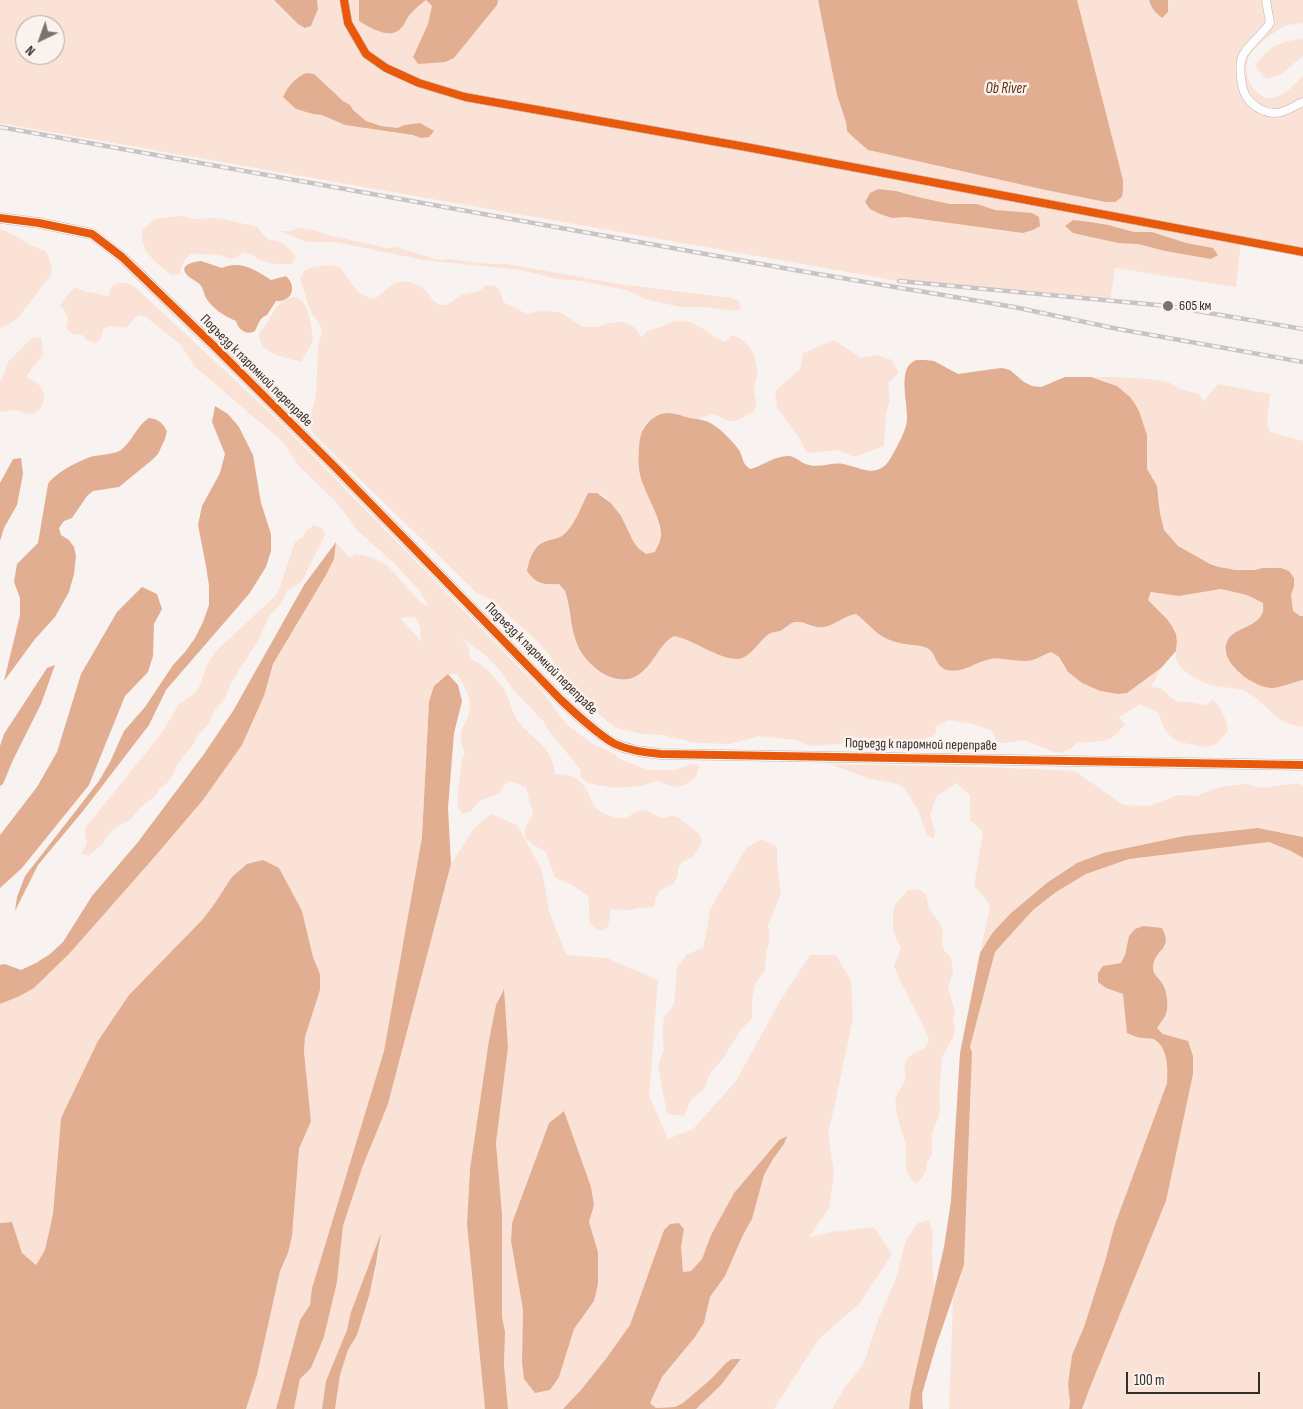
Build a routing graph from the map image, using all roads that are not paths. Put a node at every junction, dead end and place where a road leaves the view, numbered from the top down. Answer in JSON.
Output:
{"nodes":[{"id":1,"x":344,"y":0,"type":"edge"},
{"id":2,"x":1266,"y":0,"type":"edge"},
{"id":3,"x":1303,"y":102,"type":"edge"},
{"id":4,"x":0,"y":218,"type":"edge"},
{"id":5,"x":1303,"y":252,"type":"edge"},
{"id":6,"x":1303,"y":765,"type":"edge"}],
"edges":[{"from":1,"to":5,"type":"street"},
{"from":2,"to":3,"type":"street"},
{"from":4,"to":6,"type":"street","name":"Подъезд к паромной переправе"}]}
